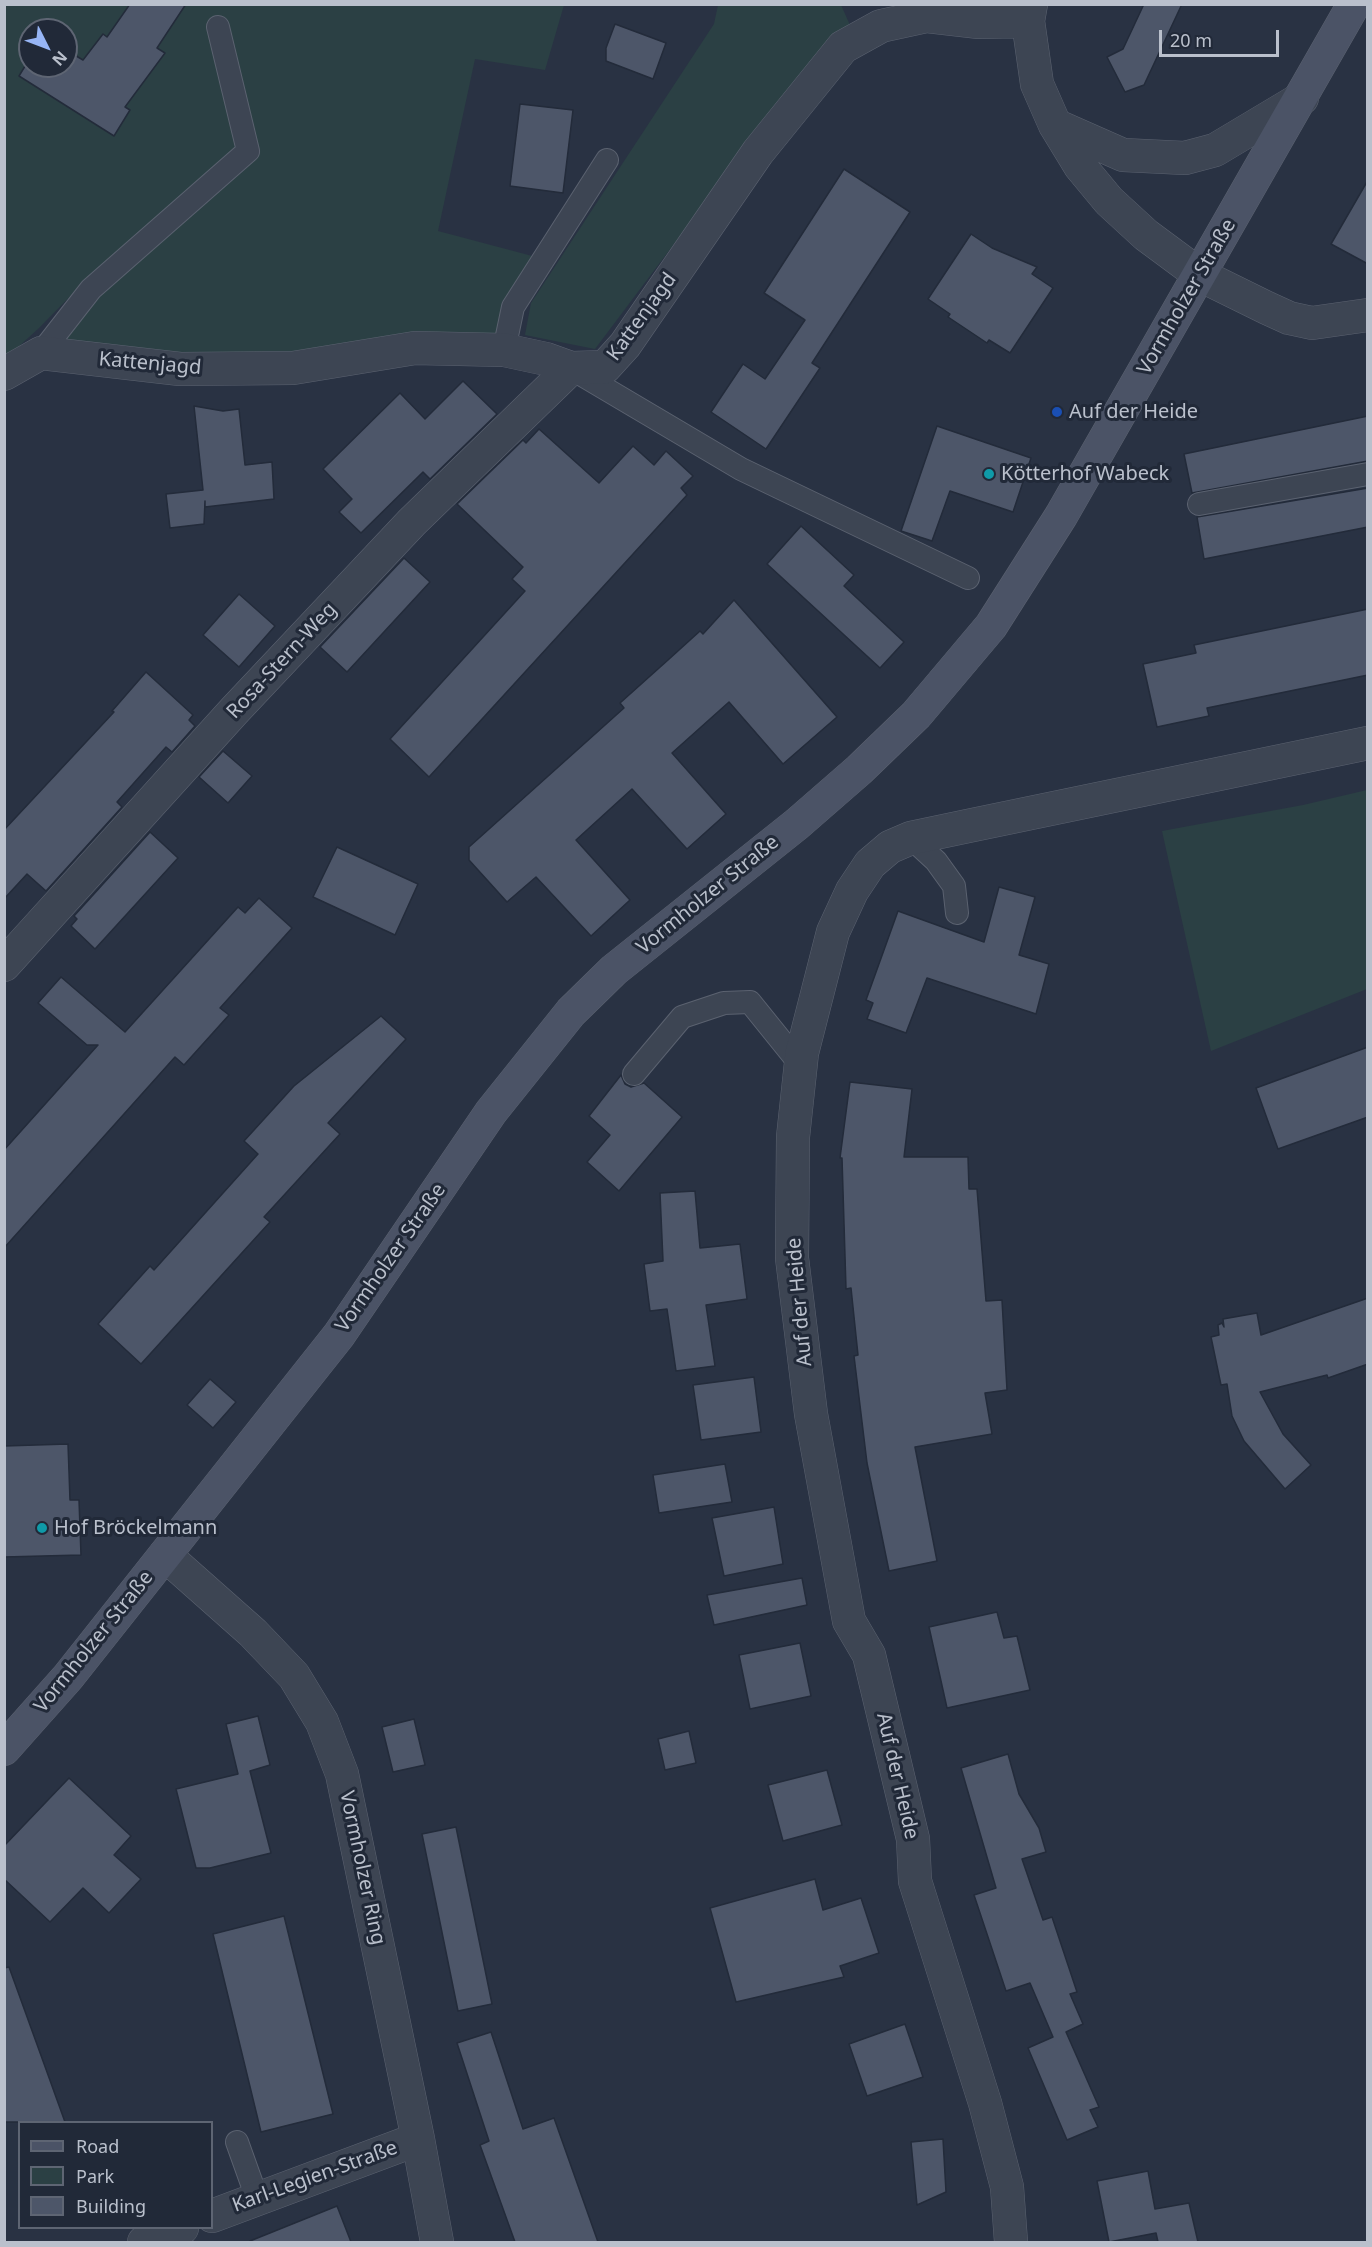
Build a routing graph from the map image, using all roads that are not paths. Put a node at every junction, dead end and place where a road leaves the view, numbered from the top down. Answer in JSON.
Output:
{"nodes":[{"id":1,"x":1354,"y":4,"type":"edge"},
{"id":2,"x":1030,"y":13,"type":"edge"},
{"id":3,"x":218,"y":27,"type":"dead end"},
{"id":4,"x":1302,"y":98,"type":"junction"},
{"id":5,"x":1054,"y":125,"type":"junction"},
{"id":6,"x":607,"y":160,"type":"dead end"},
{"id":7,"x":1200,"y":274,"type":"junction"},
{"id":8,"x":1368,"y":315,"type":"edge"},
{"id":9,"x":504,"y":350,"type":"junction"},
{"id":10,"x":41,"y":354,"type":"junction"},
{"id":11,"x":571,"y":368,"type":"junction"},
{"id":12,"x":4,"y":374,"type":"edge"},
{"id":13,"x":1368,"y":474,"type":"edge"},
{"id":14,"x":1199,"y":504,"type":"dead end"},
{"id":15,"x":968,"y":578,"type":"dead end"},
{"id":16,"x":1368,"y":742,"type":"edge"},
{"id":17,"x":911,"y":838,"type":"junction"},
{"id":18,"x":957,"y":913,"type":"dead end"},
{"id":19,"x":4,"y":965,"type":"edge"},
{"id":20,"x":800,"y":1064,"type":"junction"},
{"id":21,"x":634,"y":1074,"type":"dead end"},
{"id":22,"x":165,"y":1555,"type":"junction"},
{"id":23,"x":4,"y":1749,"type":"edge"},
{"id":24,"x":418,"y":2139,"type":"junction"},
{"id":25,"x":237,"y":2142,"type":"dead end"},
{"id":26,"x":257,"y":2198,"type":"junction"},
{"id":27,"x":213,"y":2216,"type":"edge"},
{"id":28,"x":179,"y":2229,"type":"edge"},
{"id":29,"x":144,"y":2242,"type":"edge"},
{"id":30,"x":437,"y":2242,"type":"edge"},
{"id":31,"x":1011,"y":2242,"type":"edge"}],
"edges":[{"from":1,"to":4,"type":"main road","name":"Vormholzer Straße"},
{"from":2,"to":5,"type":"street"},
{"from":2,"to":11,"type":"street","name":"Kattenjagd"},
{"from":3,"to":10,"type":"lane"},
{"from":4,"to":5,"type":"street"},
{"from":4,"to":7,"type":"main road","name":"Vormholzer Straße"},
{"from":5,"to":7,"type":"street"},
{"from":6,"to":9,"type":"lane"},
{"from":7,"to":8,"type":"street"},
{"from":7,"to":22,"type":"main road","name":"Vormholzer Straße"},
{"from":9,"to":10,"type":"street","name":"Kattenjagd"},
{"from":9,"to":11,"type":"street","name":"Kattenjagd"},
{"from":10,"to":12,"type":"street"},
{"from":11,"to":15,"type":"lane"},
{"from":11,"to":19,"type":"street","name":"Rosa-Stern-Weg"},
{"from":13,"to":14,"type":"lane"},
{"from":16,"to":17,"type":"street","name":"Auf der Heide"},
{"from":17,"to":18,"type":"lane"},
{"from":17,"to":20,"type":"street","name":"Auf der Heide"},
{"from":20,"to":21,"type":"lane"},
{"from":20,"to":31,"type":"street","name":"Auf der Heide"},
{"from":22,"to":23,"type":"main road","name":"Vormholzer Straße"},
{"from":22,"to":24,"type":"street","name":"Vormholzer Ring"},
{"from":24,"to":26,"type":"street","name":"Karl-Legien-Straße"},
{"from":24,"to":30,"type":"street","name":"Vormholzer Ring"},
{"from":25,"to":26,"type":"lane"},
{"from":26,"to":27,"type":"street","name":"Karl-Legien-Straße"},
{"from":28,"to":29,"type":"street"}]}
